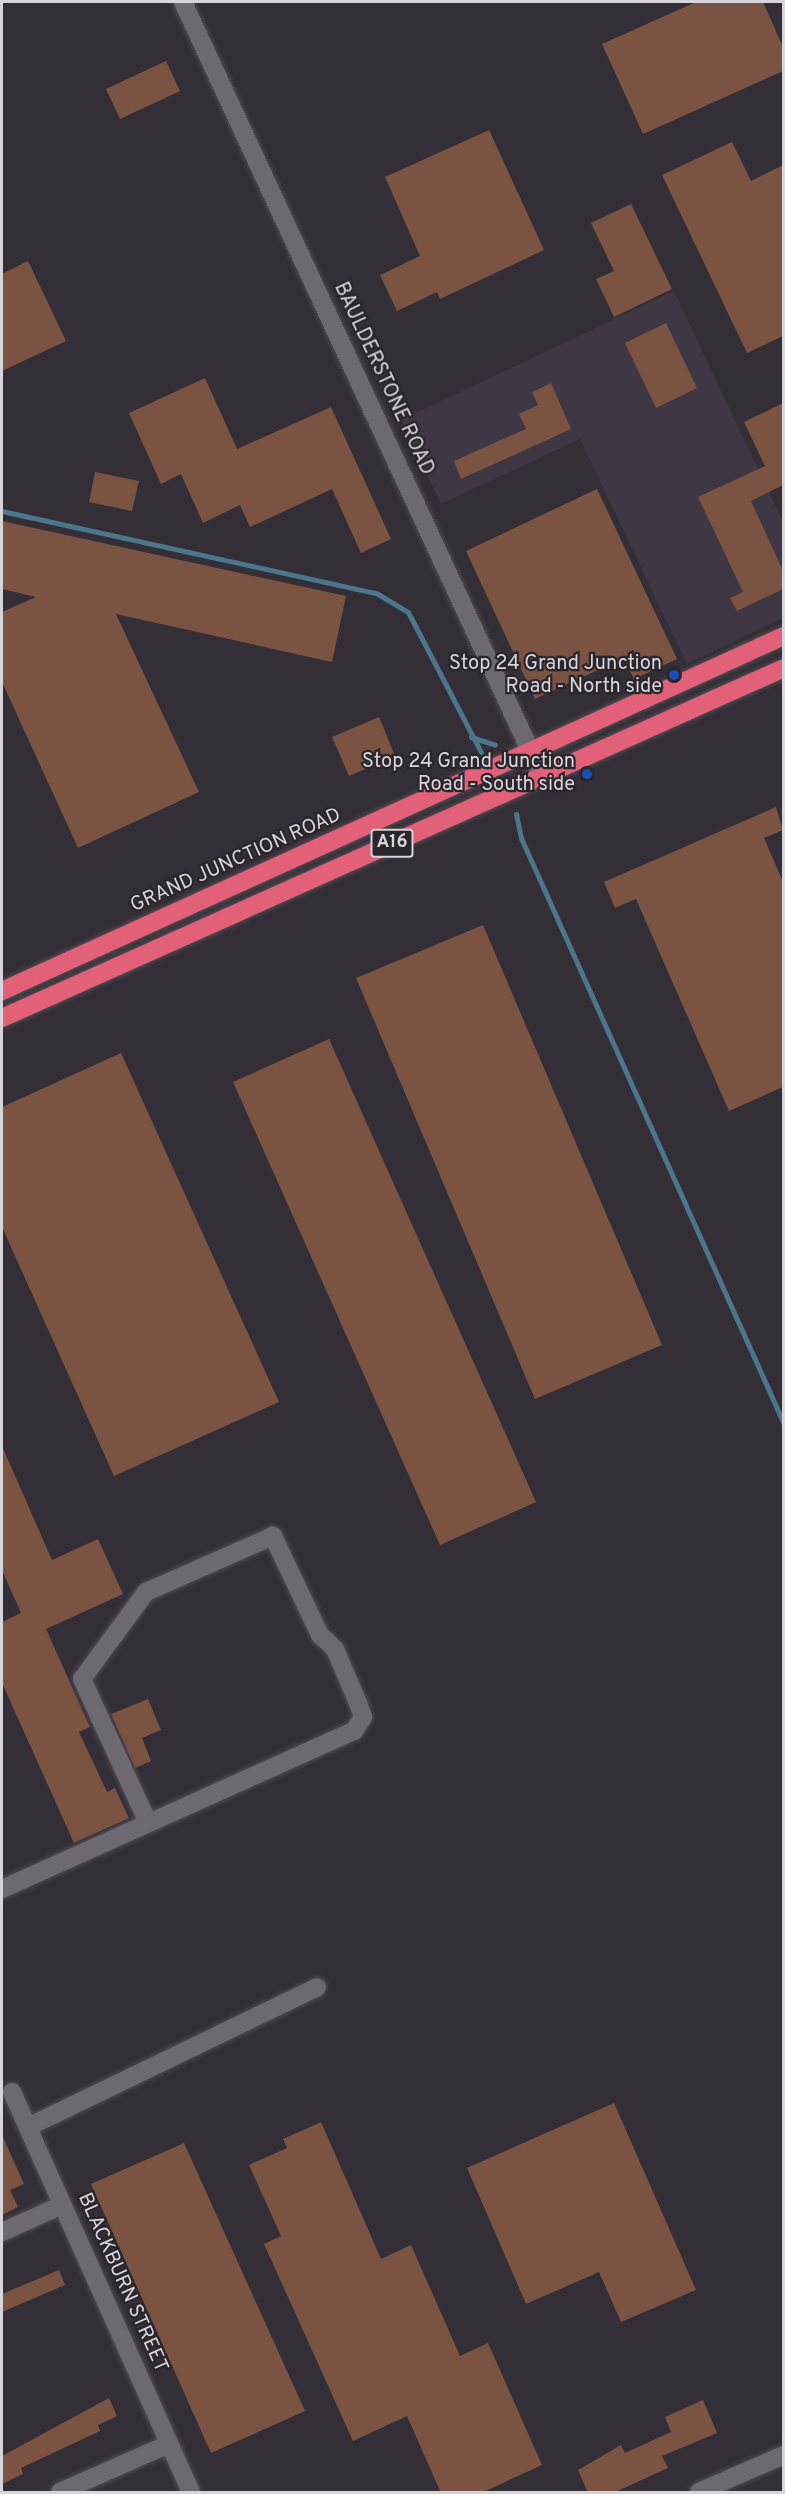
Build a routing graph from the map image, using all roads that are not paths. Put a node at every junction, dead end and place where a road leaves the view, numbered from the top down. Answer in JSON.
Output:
{"nodes":[{"id":1,"x":183,"y":2,"type":"edge"},
{"id":2,"x":783,"y":636,"type":"edge"},
{"id":3,"x":783,"y":668,"type":"edge"},
{"id":4,"x":531,"y":751,"type":"junction"},
{"id":5,"x":542,"y":776,"type":"junction"},
{"id":6,"x":144,"y":928,"type":"junction"},
{"id":7,"x":153,"y":949,"type":"junction"},
{"id":8,"x":2,"y":991,"type":"edge"},
{"id":9,"x":2,"y":1018,"type":"edge"},
{"id":10,"x":147,"y":1820,"type":"junction"},
{"id":11,"x":2,"y":1889,"type":"edge"},
{"id":12,"x":317,"y":1987,"type":"dead end"},
{"id":13,"x":12,"y":2092,"type":"dead end"},
{"id":14,"x":28,"y":2127,"type":"junction"},
{"id":15,"x":63,"y":2205,"type":"junction"},
{"id":16,"x":2,"y":2232,"type":"edge"},
{"id":17,"x":169,"y":2444,"type":"junction"},
{"id":18,"x":783,"y":2455,"type":"edge"},
{"id":19,"x":60,"y":2493,"type":"edge"},
{"id":20,"x":191,"y":2493,"type":"edge"},
{"id":21,"x":699,"y":2493,"type":"edge"}],
"edges":[{"from":1,"to":4,"type":"street","name":"BAULDERSTONE ROAD"},
{"from":2,"to":4,"type":"highway","name":"GRAND JUNCTION ROAD","number":"A16"},
{"from":3,"to":5,"type":"highway","number":"A16"},
{"from":4,"to":5,"type":"street","name":"BAULDERSTONE ROAD"},
{"from":4,"to":6,"type":"highway","name":"GRAND JUNCTION ROAD","number":"A16"},
{"from":5,"to":7,"type":"highway","number":"A16"},
{"from":6,"to":7,"type":"highway"},
{"from":6,"to":8,"type":"highway","name":"GRAND JUNCTION ROAD","number":"A16"},
{"from":7,"to":9,"type":"highway","number":"A16"},
{"from":10,"to":10,"type":"street"},
{"from":10,"to":11,"type":"street"},
{"from":12,"to":14,"type":"street"},
{"from":13,"to":14,"type":"street","name":"BLACKBURN STREET"},
{"from":14,"to":15,"type":"street","name":"BLACKBURN STREET"},
{"from":15,"to":16,"type":"street"},
{"from":15,"to":17,"type":"street","name":"BLACKBURN STREET"},
{"from":17,"to":19,"type":"street"},
{"from":17,"to":20,"type":"street","name":"BLACKBURN STREET"},
{"from":18,"to":21,"type":"street"}]}
